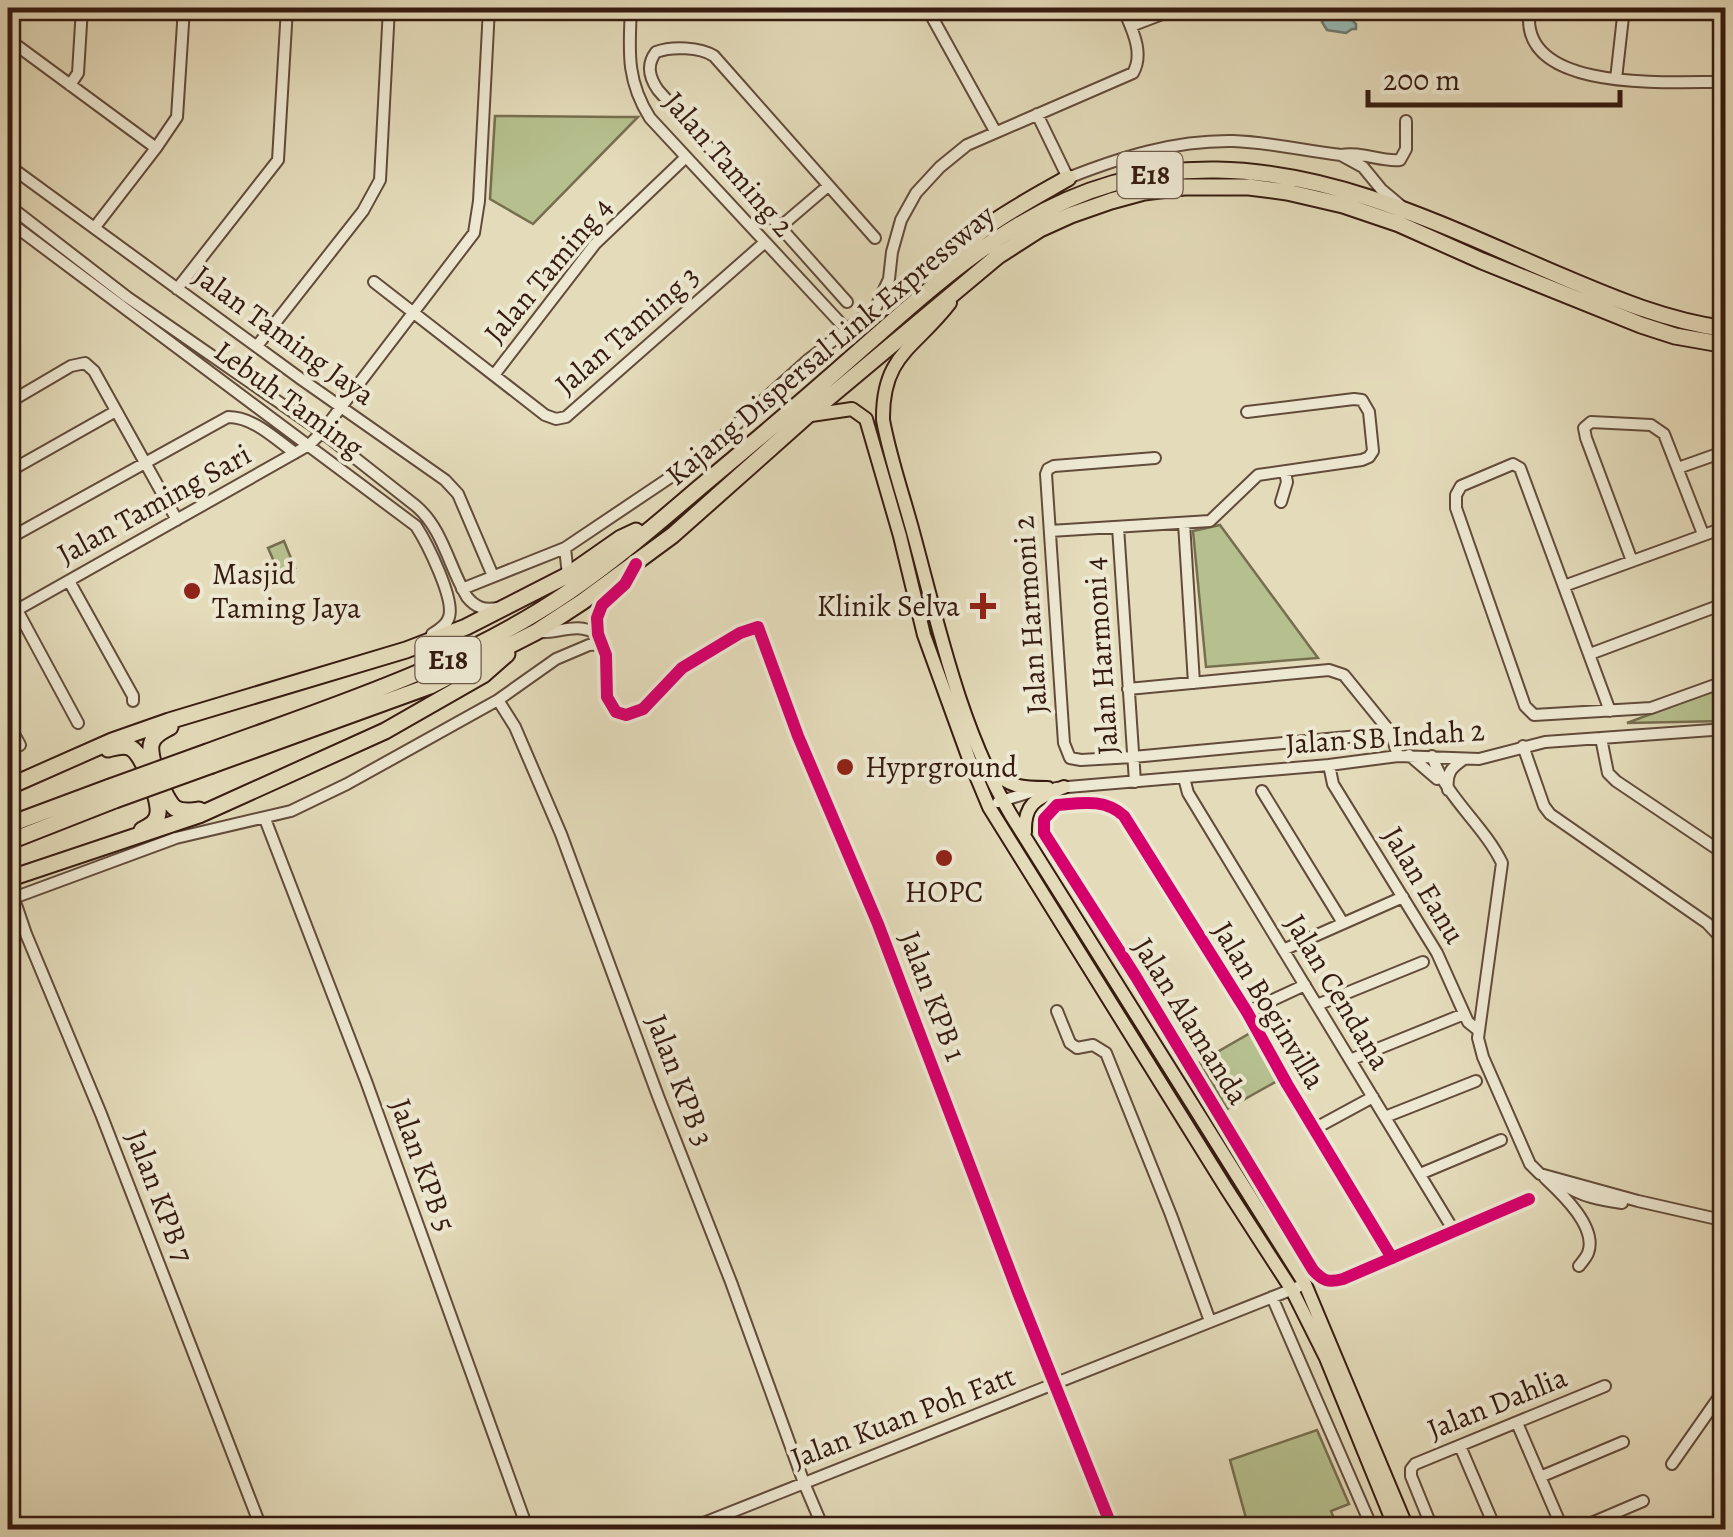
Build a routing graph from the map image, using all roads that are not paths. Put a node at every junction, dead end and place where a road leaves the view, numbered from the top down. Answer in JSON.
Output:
{"nodes":[{"id":1,"x":82,"y":8,"type":"edge"},
{"id":2,"x":184,"y":8,"type":"edge"},
{"id":3,"x":287,"y":8,"type":"edge"},
{"id":4,"x":390,"y":8,"type":"edge"},
{"id":5,"x":490,"y":8,"type":"edge"},
{"id":6,"x":631,"y":8,"type":"edge"},
{"id":7,"x":926,"y":8,"type":"edge"},
{"id":8,"x":1123,"y":8,"type":"edge"},
{"id":9,"x":1178,"y":8,"type":"edge"},
{"id":10,"x":1624,"y":8,"type":"edge"},
{"id":11,"x":1150,"y":13,"type":"edge"},
{"id":12,"x":1529,"y":18,"type":"dead end"},
{"id":13,"x":1130,"y":26,"type":"junction"},
{"id":14,"x":8,"y":39,"type":"edge"},
{"id":15,"x":1616,"y":79,"type":"junction"},
{"id":16,"x":1726,"y":82,"type":"edge"},
{"id":17,"x":70,"y":85,"type":"junction"},
{"id":18,"x":1038,"y":114,"type":"junction"},
{"id":19,"x":1406,"y":121,"type":"dead end"},
{"id":20,"x":995,"y":131,"type":"junction"},
{"id":21,"x":156,"y":148,"type":"junction"},
{"id":22,"x":1340,"y":155,"type":"junction"},
{"id":23,"x":686,"y":158,"type":"junction"},
{"id":24,"x":1379,"y":158,"type":"junction"},
{"id":25,"x":8,"y":164,"type":"edge"},
{"id":26,"x":1369,"y":174,"type":"junction"},
{"id":27,"x":1068,"y":178,"type":"junction"},
{"id":28,"x":743,"y":186,"type":"junction"},
{"id":29,"x":828,"y":186,"type":"junction"},
{"id":30,"x":727,"y":202,"type":"junction"},
{"id":31,"x":8,"y":205,"type":"edge"},
{"id":32,"x":1404,"y":208,"type":"junction"},
{"id":33,"x":8,"y":221,"type":"edge"},
{"id":34,"x":95,"y":227,"type":"junction"},
{"id":35,"x":780,"y":227,"type":"junction"},
{"id":36,"x":874,"y":238,"type":"dead end"},
{"id":37,"x":764,"y":243,"type":"junction"},
{"id":38,"x":374,"y":282,"type":"dead end"},
{"id":39,"x":963,"y":285,"type":"junction"},
{"id":40,"x":177,"y":289,"type":"junction"},
{"id":41,"x":923,"y":295,"type":"junction"},
{"id":42,"x":847,"y":302,"type":"dead end"},
{"id":43,"x":413,"y":312,"type":"junction"},
{"id":44,"x":846,"y":329,"type":"junction"},
{"id":45,"x":1726,"y":329,"type":"edge"},
{"id":46,"x":1726,"y":345,"type":"edge"},
{"id":47,"x":257,"y":346,"type":"junction"},
{"id":48,"x":494,"y":375,"type":"junction"},
{"id":49,"x":8,"y":403,"type":"edge"},
{"id":50,"x":341,"y":407,"type":"junction"},
{"id":51,"x":116,"y":411,"type":"junction"},
{"id":52,"x":1247,"y":412,"type":"dead end"},
{"id":53,"x":808,"y":415,"type":"junction"},
{"id":54,"x":322,"y":432,"type":"junction"},
{"id":55,"x":309,"y":445,"type":"junction"},
{"id":56,"x":1726,"y":451,"type":"edge"},
{"id":57,"x":294,"y":453,"type":"junction"},
{"id":58,"x":1154,"y":458,"type":"dead end"},
{"id":59,"x":144,"y":462,"type":"junction"},
{"id":60,"x":1678,"y":468,"type":"junction"},
{"id":61,"x":8,"y":472,"type":"edge"},
{"id":62,"x":1285,"y":472,"type":"junction"},
{"id":63,"x":1281,"y":502,"type":"dead end"},
{"id":64,"x":662,"y":519,"type":"junction"},
{"id":65,"x":176,"y":520,"type":"junction"},
{"id":66,"x":1184,"y":523,"type":"junction"},
{"id":67,"x":1726,"y":526,"type":"edge"},
{"id":68,"x":1118,"y":527,"type":"junction"},
{"id":69,"x":1050,"y":531,"type":"junction"},
{"id":70,"x":1704,"y":534,"type":"junction"},
{"id":71,"x":8,"y":539,"type":"edge"},
{"id":72,"x":564,"y":548,"type":"junction"},
{"id":73,"x":1632,"y":561,"type":"junction"},
{"id":74,"x":636,"y":564,"type":"junction"},
{"id":75,"x":568,"y":575,"type":"junction"},
{"id":76,"x":493,"y":576,"type":"junction"},
{"id":77,"x":68,"y":581,"type":"junction"},
{"id":78,"x":1564,"y":586,"type":"junction"},
{"id":79,"x":462,"y":589,"type":"junction"},
{"id":80,"x":1726,"y":603,"type":"edge"},
{"id":81,"x":508,"y":607,"type":"junction"},
{"id":82,"x":12,"y":613,"type":"edge"},
{"id":83,"x":536,"y":632,"type":"junction"},
{"id":84,"x":601,"y":639,"type":"junction"},
{"id":85,"x":516,"y":643,"type":"junction"},
{"id":86,"x":406,"y":650,"type":"junction"},
{"id":87,"x":1590,"y":654,"type":"junction"},
{"id":88,"x":1726,"y":682,"type":"edge"},
{"id":89,"x":1194,"y":683,"type":"junction"},
{"id":90,"x":1128,"y":689,"type":"junction"},
{"id":91,"x":498,"y":700,"type":"junction"},
{"id":92,"x":133,"y":702,"type":"dead end"},
{"id":93,"x":1610,"y":711,"type":"junction"},
{"id":94,"x":193,"y":714,"type":"junction"},
{"id":95,"x":8,"y":723,"type":"edge"},
{"id":96,"x":78,"y":723,"type":"dead end"},
{"id":97,"x":1726,"y":728,"type":"edge"},
{"id":98,"x":1391,"y":733,"type":"junction"},
{"id":99,"x":1600,"y":738,"type":"junction"},
{"id":100,"x":20,"y":745,"type":"dead end"},
{"id":101,"x":1523,"y":746,"type":"junction"},
{"id":102,"x":981,"y":754,"type":"junction"},
{"id":103,"x":1133,"y":756,"type":"junction"},
{"id":104,"x":1404,"y":756,"type":"junction"},
{"id":105,"x":1432,"y":756,"type":"junction"},
{"id":106,"x":70,"y":759,"type":"junction"},
{"id":107,"x":210,"y":759,"type":"junction"},
{"id":108,"x":1465,"y":759,"type":"junction"},
{"id":109,"x":1329,"y":764,"type":"junction"},
{"id":110,"x":1184,"y":778,"type":"junction"},
{"id":111,"x":1134,"y":782,"type":"junction"},
{"id":112,"x":1082,"y":786,"type":"junction"},
{"id":113,"x":1445,"y":786,"type":"junction"},
{"id":114,"x":8,"y":787,"type":"edge"},
{"id":115,"x":1064,"y":787,"type":"junction"},
{"id":116,"x":1048,"y":788,"type":"junction"},
{"id":117,"x":1262,"y":791,"type":"dead end"},
{"id":118,"x":113,"y":793,"type":"junction"},
{"id":119,"x":1083,"y":803,"type":"junction"},
{"id":120,"x":222,"y":804,"type":"junction"},
{"id":121,"x":996,"y":804,"type":"junction"},
{"id":122,"x":265,"y":818,"type":"junction"},
{"id":123,"x":8,"y":825,"type":"edge"},
{"id":124,"x":1025,"y":835,"type":"junction"},
{"id":125,"x":120,"y":840,"type":"junction"},
{"id":126,"x":8,"y":842,"type":"edge"},
{"id":127,"x":1726,"y":855,"type":"edge"},
{"id":128,"x":8,"y":880,"type":"edge"},
{"id":129,"x":1402,"y":897,"type":"junction"},
{"id":130,"x":10,"y":899,"type":"edge"},
{"id":131,"x":1343,"y":923,"type":"junction"},
{"id":132,"x":1726,"y":943,"type":"edge"},
{"id":133,"x":1283,"y":950,"type":"junction"},
{"id":134,"x":1423,"y":962,"type":"dead end"},
{"id":135,"x":1305,"y":985,"type":"junction"},
{"id":136,"x":1317,"y":1006,"type":"junction"},
{"id":137,"x":1057,"y":1011,"type":"dead end"},
{"id":138,"x":1247,"y":1012,"type":"junction"},
{"id":139,"x":1464,"y":1014,"type":"junction"},
{"id":140,"x":1478,"y":1030,"type":"junction"},
{"id":141,"x":1350,"y":1060,"type":"junction"},
{"id":142,"x":1476,"y":1080,"type":"dead end"},
{"id":143,"x":1373,"y":1098,"type":"junction"},
{"id":144,"x":1385,"y":1117,"type":"junction"},
{"id":145,"x":1314,"y":1129,"type":"junction"},
{"id":146,"x":1501,"y":1140,"type":"dead end"},
{"id":147,"x":1420,"y":1174,"type":"junction"},
{"id":148,"x":1540,"y":1174,"type":"junction"},
{"id":149,"x":1529,"y":1200,"type":"dead end"},
{"id":150,"x":1726,"y":1221,"type":"edge"},
{"id":151,"x":1454,"y":1230,"type":"junction"},
{"id":152,"x":1392,"y":1258,"type":"junction"},
{"id":153,"x":1579,"y":1266,"type":"dead end"},
{"id":154,"x":1298,"y":1287,"type":"junction"},
{"id":155,"x":1272,"y":1297,"type":"junction"},
{"id":156,"x":1210,"y":1321,"type":"junction"},
{"id":157,"x":1056,"y":1384,"type":"junction"},
{"id":158,"x":1605,"y":1386,"type":"dead end"},
{"id":159,"x":1726,"y":1387,"type":"edge"},
{"id":160,"x":1517,"y":1422,"type":"junction"},
{"id":161,"x":1622,"y":1442,"type":"dead end"},
{"id":162,"x":1460,"y":1446,"type":"junction"},
{"id":163,"x":1672,"y":1464,"type":"dead end"},
{"id":164,"x":1540,"y":1477,"type":"junction"},
{"id":165,"x":804,"y":1482,"type":"junction"},
{"id":166,"x":1644,"y":1501,"type":"dead end"},
{"id":167,"x":1370,"y":1529,"type":"edge"},
{"id":168,"x":262,"y":1530,"type":"edge"},
{"id":169,"x":528,"y":1530,"type":"edge"},
{"id":170,"x":686,"y":1530,"type":"edge"},
{"id":171,"x":824,"y":1530,"type":"edge"},
{"id":172,"x":1113,"y":1530,"type":"edge"},
{"id":173,"x":1396,"y":1530,"type":"edge"},
{"id":174,"x":1408,"y":1530,"type":"edge"},
{"id":175,"x":1434,"y":1530,"type":"edge"},
{"id":176,"x":1496,"y":1530,"type":"edge"},
{"id":177,"x":1564,"y":1530,"type":"edge"},
{"id":178,"x":1575,"y":1530,"type":"edge"}],
"edges":[{"from":1,"to":17,"type":"street"},
{"from":2,"to":21,"type":"street"},
{"from":3,"to":40,"type":"street"},
{"from":4,"to":47,"type":"street"},
{"from":5,"to":43,"type":"street","name":"Jalan Taming Sari"},
{"from":6,"to":23,"type":"street","name":"Jalan Taming 2"},
{"from":7,"to":20,"type":"street"},
{"from":8,"to":13,"type":"street"},
{"from":9,"to":11,"type":"street"},
{"from":10,"to":15,"type":"street"},
{"from":11,"to":13,"type":"street"},
{"from":12,"to":15,"type":"street"},
{"from":13,"to":18,"type":"street"},
{"from":14,"to":17,"type":"street"},
{"from":15,"to":16,"type":"street"},
{"from":17,"to":21,"type":"street"},
{"from":18,"to":20,"type":"street"},
{"from":18,"to":27,"type":"street"},
{"from":19,"to":24,"type":"street"},
{"from":20,"to":44,"type":"street"},
{"from":21,"to":34,"type":"street"},
{"from":22,"to":24,"type":"street"},
{"from":22,"to":26,"type":"street"},
{"from":22,"to":27,"type":"street"},
{"from":23,"to":30,"type":"street","name":"Jalan Taming 2"},
{"from":23,"to":48,"type":"street","name":"Jalan Taming 4"},
{"from":24,"to":26,"type":"street"},
{"from":25,"to":34,"type":"street","name":"Jalan Taming Jaya"},
{"from":26,"to":32,"type":"street"},
{"from":27,"to":41,"type":"highway"},
{"from":28,"to":29,"type":"street"},
{"from":28,"to":30,"type":"street"},
{"from":28,"to":35,"type":"street"},
{"from":29,"to":35,"type":"street"},
{"from":29,"to":36,"type":"street"},
{"from":30,"to":37,"type":"street","name":"Jalan Taming 2"},
{"from":31,"to":54,"type":"street","name":"Lebuh Taming"},
{"from":32,"to":41,"type":"highway","name":"Kajang Dispersal Link Expressway","number":"E18"},
{"from":32,"to":45,"type":"highway","name":"Kajang Dispersal Link Expressway","number":"E18"},
{"from":33,"to":55,"type":"street","name":"Lebuh Taming"},
{"from":34,"to":40,"type":"street","name":"Jalan Taming Jaya"},
{"from":35,"to":42,"type":"street"},
{"from":37,"to":44,"type":"street","name":"Jalan Taming 2"},
{"from":37,"to":48,"type":"street","name":"Jalan Taming 3"},
{"from":38,"to":43,"type":"street","name":"Jalan Taming 3"},
{"from":39,"to":46,"type":"highway","name":"Kajang Dispersal Link Expressway","number":"E18"},
{"from":39,"to":53,"type":"highway","name":"Kajang Dispersal Link Expressway","number":"E18"},
{"from":39,"to":102,"type":"main road"},
{"from":40,"to":47,"type":"street","name":"Jalan Taming Jaya"},
{"from":41,"to":64,"type":"highway","name":"Kajang Dispersal Link Expressway","number":"E18"},
{"from":43,"to":48,"type":"street","name":"Jalan Taming 3"},
{"from":43,"to":50,"type":"street","name":"Jalan Taming Sari"},
{"from":44,"to":72,"type":"street"},
{"from":47,"to":50,"type":"street","name":"Jalan Taming Jaya"},
{"from":49,"to":51,"type":"street"},
{"from":50,"to":54,"type":"street","name":"Jalan Taming Sari"},
{"from":50,"to":76,"type":"street","name":"Jalan Taming Jaya"},
{"from":51,"to":59,"type":"street"},
{"from":51,"to":61,"type":"street"},
{"from":52,"to":62,"type":"street"},
{"from":53,"to":74,"type":"highway","name":"Kajang Dispersal Link Expressway","number":"E18"},
{"from":53,"to":121,"type":"main road"},
{"from":54,"to":55,"type":"street","name":"Jalan Taming Sari"},
{"from":54,"to":79,"type":"street","name":"Lebuh Taming"},
{"from":55,"to":57,"type":"street","name":"Jalan Taming Sari"},
{"from":55,"to":86,"type":"street","name":"Lebuh Taming"},
{"from":56,"to":60,"type":"street"},
{"from":57,"to":59,"type":"street"},
{"from":57,"to":65,"type":"street","name":"Jalan Taming Sari"},
{"from":58,"to":69,"type":"street","name":"Jalan Harmoni 2"},
{"from":59,"to":65,"type":"street"},
{"from":59,"to":71,"type":"street"},
{"from":60,"to":70,"type":"street"},
{"from":60,"to":73,"type":"street"},
{"from":62,"to":63,"type":"street"},
{"from":62,"to":66,"type":"street"},
{"from":64,"to":75,"type":"highway"},
{"from":64,"to":107,"type":"highway","name":"Kajang Dispersal Link Expressway","number":"E18"},
{"from":65,"to":77,"type":"street","name":"Jalan Taming Sari"},
{"from":66,"to":68,"type":"street"},
{"from":66,"to":89,"type":"street"},
{"from":67,"to":70,"type":"street"},
{"from":68,"to":69,"type":"street"},
{"from":68,"to":90,"type":"street","name":"Jalan Harmoni 4"},
{"from":69,"to":103,"type":"street","name":"Jalan Harmoni 2"},
{"from":70,"to":73,"type":"street"},
{"from":72,"to":75,"type":"street"},
{"from":72,"to":76,"type":"street"},
{"from":73,"to":78,"type":"street"},
{"from":74,"to":83,"type":"highway","name":"Kajang Dispersal Link Expressway","number":"E18"},
{"from":74,"to":84,"type":"street"},
{"from":75,"to":81,"type":"highway"},
{"from":76,"to":79,"type":"street"},
{"from":77,"to":82,"type":"street","name":"Jalan Taming Sari"},
{"from":77,"to":92,"type":"street"},
{"from":78,"to":87,"type":"street"},
{"from":78,"to":93,"type":"street"},
{"from":79,"to":81,"type":"street"},
{"from":80,"to":87,"type":"street"},
{"from":81,"to":86,"type":"highway"},
{"from":82,"to":96,"type":"street"},
{"from":83,"to":84,"type":"street"},
{"from":83,"to":85,"type":"highway","name":"Kajang Dispersal Link Expressway","number":"E18"},
{"from":84,"to":91,"type":"street"},
{"from":84,"to":157,"type":"street","name":"Jalan KPB 1"},
{"from":85,"to":107,"type":"highway","name":"Kajang Dispersal Link Expressway","number":"E18"},
{"from":85,"to":120,"type":"highway"},
{"from":86,"to":94,"type":"highway"},
{"from":87,"to":93,"type":"street"},
{"from":88,"to":93,"type":"street"},
{"from":89,"to":90,"type":"street"},
{"from":89,"to":98,"type":"street"},
{"from":90,"to":103,"type":"street","name":"Jalan Harmoni 4"},
{"from":91,"to":122,"type":"street"},
{"from":91,"to":165,"type":"street","name":"Jalan KPB 3"},
{"from":94,"to":106,"type":"highway"},
{"from":94,"to":120,"type":"highway"},
{"from":95,"to":100,"type":"street"},
{"from":97,"to":99,"type":"street","name":"Jalan SB Indah 2"},
{"from":98,"to":103,"type":"street"},
{"from":98,"to":104,"type":"street"},
{"from":99,"to":101,"type":"street","name":"Jalan SB Indah 2"},
{"from":99,"to":127,"type":"street"},
{"from":101,"to":108,"type":"street","name":"Jalan SB Indah 2"},
{"from":101,"to":132,"type":"street"},
{"from":102,"to":116,"type":"main road"},
{"from":102,"to":121,"type":"main road"},
{"from":103,"to":111,"type":"street","name":"Jalan Harmoni 4"},
{"from":104,"to":105,"type":"street","name":"Jalan SB Indah 2"},
{"from":104,"to":109,"type":"street","name":"Jalan SB Indah 2"},
{"from":104,"to":113,"type":"street"},
{"from":105,"to":108,"type":"street","name":"Jalan SB Indah 2"},
{"from":105,"to":113,"type":"street"},
{"from":106,"to":114,"type":"highway"},
{"from":106,"to":125,"type":"highway"},
{"from":107,"to":118,"type":"highway","name":"Kajang Dispersal Link Expressway","number":"E18","bridge":true},
{"from":108,"to":113,"type":"street"},
{"from":109,"to":110,"type":"street","name":"Jalan SB Indah 2"},
{"from":109,"to":129,"type":"street","name":"Jalan Eanu"},
{"from":110,"to":111,"type":"street","name":"Jalan SB Indah 2"},
{"from":110,"to":133,"type":"street","name":"Jalan Cendana"},
{"from":111,"to":112,"type":"street","name":"Jalan SB Indah 2"},
{"from":112,"to":115,"type":"street","name":"Jalan SB Indah 2"},
{"from":112,"to":119,"type":"street"},
{"from":113,"to":140,"type":"street"},
{"from":115,"to":116,"type":"street","name":"Jalan SB Indah 2"},
{"from":115,"to":124,"type":"main road"},
{"from":116,"to":121,"type":"street","name":"Jalan SB Indah 2"},
{"from":117,"to":131,"type":"street"},
{"from":118,"to":123,"type":"highway","name":"Kajang Dispersal Link Expressway","number":"E18"},
{"from":118,"to":126,"type":"highway","name":"Kajang Dispersal Link Expressway","number":"E18"},
{"from":119,"to":138,"type":"street","name":"Jalan Boginvilla"},
{"from":119,"to":152,"type":"street","name":"Jalan Alamanda"},
{"from":120,"to":125,"type":"highway"},
{"from":121,"to":124,"type":"main road"},
{"from":121,"to":154,"type":"main road"},
{"from":122,"to":130,"type":"street"},
{"from":122,"to":169,"type":"street","name":"Jalan KPB 5"},
{"from":124,"to":154,"type":"main road"},
{"from":125,"to":128,"type":"highway"},
{"from":128,"to":130,"type":"street","name":"Jalan KPB 7"},
{"from":129,"to":131,"type":"street"},
{"from":129,"to":139,"type":"street","name":"Jalan Eanu"},
{"from":130,"to":168,"type":"street","name":"Jalan KPB 7"},
{"from":131,"to":133,"type":"street"},
{"from":133,"to":135,"type":"street","name":"Jalan Cendana"},
{"from":134,"to":136,"type":"street"},
{"from":135,"to":136,"type":"street","name":"Jalan Cendana"},
{"from":135,"to":138,"type":"street"},
{"from":136,"to":141,"type":"street","name":"Jalan Cendana"},
{"from":137,"to":156,"type":"street"},
{"from":138,"to":145,"type":"street","name":"Jalan Boginvilla"},
{"from":139,"to":140,"type":"street","name":"Jalan Eanu"},
{"from":139,"to":141,"type":"street"},
{"from":140,"to":148,"type":"street"},
{"from":141,"to":143,"type":"street","name":"Jalan Cendana"},
{"from":142,"to":144,"type":"street"},
{"from":143,"to":144,"type":"street","name":"Jalan Cendana"},
{"from":143,"to":145,"type":"street"},
{"from":144,"to":147,"type":"street","name":"Jalan Cendana"},
{"from":145,"to":152,"type":"street","name":"Jalan Boginvilla"},
{"from":146,"to":147,"type":"street"},
{"from":147,"to":151,"type":"street","name":"Jalan Cendana"},
{"from":148,"to":150,"type":"street"},
{"from":148,"to":153,"type":"street"},
{"from":149,"to":151,"type":"street"},
{"from":151,"to":152,"type":"street"},
{"from":154,"to":155,"type":"street","name":"Jalan Kuan Poh Fatt"},
{"from":154,"to":173,"type":"main road"},
{"from":154,"to":174,"type":"main road"},
{"from":155,"to":156,"type":"street","name":"Jalan Kuan Poh Fatt"},
{"from":155,"to":167,"type":"street"},
{"from":156,"to":157,"type":"street","name":"Jalan Kuan Poh Fatt"},
{"from":157,"to":165,"type":"street","name":"Jalan Kuan Poh Fatt"},
{"from":157,"to":172,"type":"street","name":"Jalan KPB 1"},
{"from":158,"to":160,"type":"street","name":"Jalan Dahlia"},
{"from":159,"to":163,"type":"street"},
{"from":160,"to":162,"type":"street","name":"Jalan Dahlia"},
{"from":160,"to":164,"type":"street"},
{"from":161,"to":164,"type":"street"},
{"from":162,"to":175,"type":"street","name":"Jalan Dahlia"},
{"from":162,"to":176,"type":"street"},
{"from":164,"to":177,"type":"street"},
{"from":165,"to":170,"type":"street","name":"Jalan Kuan Poh Fatt"},
{"from":165,"to":171,"type":"street","name":"Jalan KPB 3"},
{"from":166,"to":178,"type":"street"}]}
